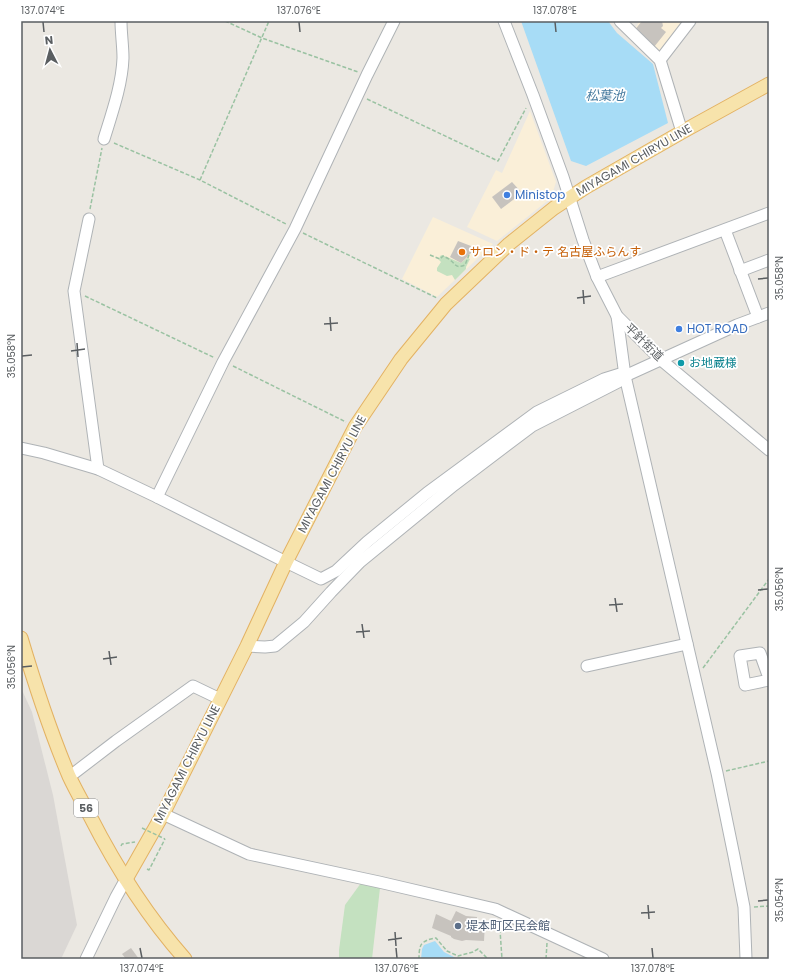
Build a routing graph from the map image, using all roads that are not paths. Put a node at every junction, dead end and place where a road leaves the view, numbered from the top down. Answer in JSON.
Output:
{"nodes":[{"id":1,"x":121,"y":21,"type":"edge"},
{"id":2,"x":394,"y":21,"type":"edge"},
{"id":3,"x":504,"y":21,"type":"edge"},
{"id":4,"x":620,"y":21,"type":"edge"},
{"id":5,"x":690,"y":21,"type":"edge"},
{"id":6,"x":660,"y":60,"type":"junction"},
{"id":7,"x":769,"y":84,"type":"edge"},
{"id":8,"x":682,"y":132,"type":"junction"},
{"id":9,"x":104,"y":139,"type":"road end"},
{"id":10,"x":570,"y":198,"type":"junction"},
{"id":11,"x":769,"y":213,"type":"edge"},
{"id":12,"x":88,"y":219,"type":"road end"},
{"id":13,"x":725,"y":230,"type":"junction"},
{"id":14,"x":769,"y":260,"type":"edge"},
{"id":15,"x":740,"y":271,"type":"junction"},
{"id":16,"x":597,"y":277,"type":"junction"},
{"id":17,"x":769,"y":313,"type":"edge"},
{"id":18,"x":617,"y":316,"type":"junction"},
{"id":19,"x":758,"y":317,"type":"junction"},
{"id":20,"x":660,"y":359,"type":"junction"},
{"id":21,"x":625,"y":376,"type":"junction"},
{"id":22,"x":21,"y":448,"type":"edge"},
{"id":23,"x":769,"y":450,"type":"edge"},
{"id":24,"x":98,"y":469,"type":"junction"},
{"id":25,"x":157,"y":497,"type":"junction"},
{"id":26,"x":286,"y":562,"type":"junction"},
{"id":27,"x":21,"y":638,"type":"edge"},
{"id":28,"x":687,"y":644,"type":"junction"},
{"id":29,"x":247,"y":646,"type":"junction"},
{"id":30,"x":586,"y":666,"type":"dead end"},
{"id":31,"x":220,"y":699,"type":"junction"},
{"id":32,"x":70,"y":777,"type":"junction"},
{"id":33,"x":162,"y":814,"type":"junction"},
{"id":34,"x":126,"y":879,"type":"junction"},
{"id":35,"x":86,"y":959,"type":"edge"},
{"id":36,"x":185,"y":959,"type":"edge"},
{"id":37,"x":603,"y":959,"type":"edge"},
{"id":38,"x":746,"y":959,"type":"edge"}],
"edges":[{"from":1,"to":9,"type":"street"},
{"from":2,"to":25,"type":"street"},
{"from":3,"to":10,"type":"street","name":"平針街道"},
{"from":4,"to":6,"type":"street"},
{"from":5,"to":6,"type":"street"},
{"from":6,"to":8,"type":"street"},
{"from":7,"to":8,"type":"main road","name":"MIYAGAMI CHIRYU LINE"},
{"from":8,"to":10,"type":"main road","name":"MIYAGAMI CHIRYU LINE"},
{"from":10,"to":16,"type":"street","name":"平針街道"},
{"from":10,"to":26,"type":"main road","name":"MIYAGAMI CHIRYU LINE"},
{"from":11,"to":13,"type":"street"},
{"from":12,"to":24,"type":"street"},
{"from":13,"to":15,"type":"street"},
{"from":13,"to":16,"type":"street"},
{"from":14,"to":15,"type":"street"},
{"from":15,"to":19,"type":"street"},
{"from":16,"to":18,"type":"street","name":"平針街道"},
{"from":17,"to":19,"type":"street"},
{"from":18,"to":20,"type":"street","name":"平針街道"},
{"from":18,"to":21,"type":"street"},
{"from":19,"to":20,"type":"street"},
{"from":20,"to":21,"type":"street"},
{"from":20,"to":23,"type":"street","name":"平針街道"},
{"from":21,"to":26,"type":"street"},
{"from":21,"to":28,"type":"street"},
{"from":21,"to":29,"type":"street"},
{"from":22,"to":24,"type":"street"},
{"from":24,"to":25,"type":"street"},
{"from":25,"to":26,"type":"street"},
{"from":26,"to":29,"type":"main road","name":"MIYAGAMI CHIRYU LINE"},
{"from":27,"to":32,"type":"main road","number":"56"},
{"from":28,"to":30,"type":"street"},
{"from":28,"to":38,"type":"street"},
{"from":29,"to":31,"type":"main road","name":"MIYAGAMI CHIRYU LINE"},
{"from":31,"to":32,"type":"street"},
{"from":31,"to":33,"type":"main road","name":"MIYAGAMI CHIRYU LINE"},
{"from":32,"to":34,"type":"main road","number":"56"},
{"from":33,"to":34,"type":"main road","name":"MIYAGAMI CHIRYU LINE"},
{"from":33,"to":37,"type":"street"},
{"from":34,"to":35,"type":"street"},
{"from":34,"to":36,"type":"main road","number":"56"}]}
